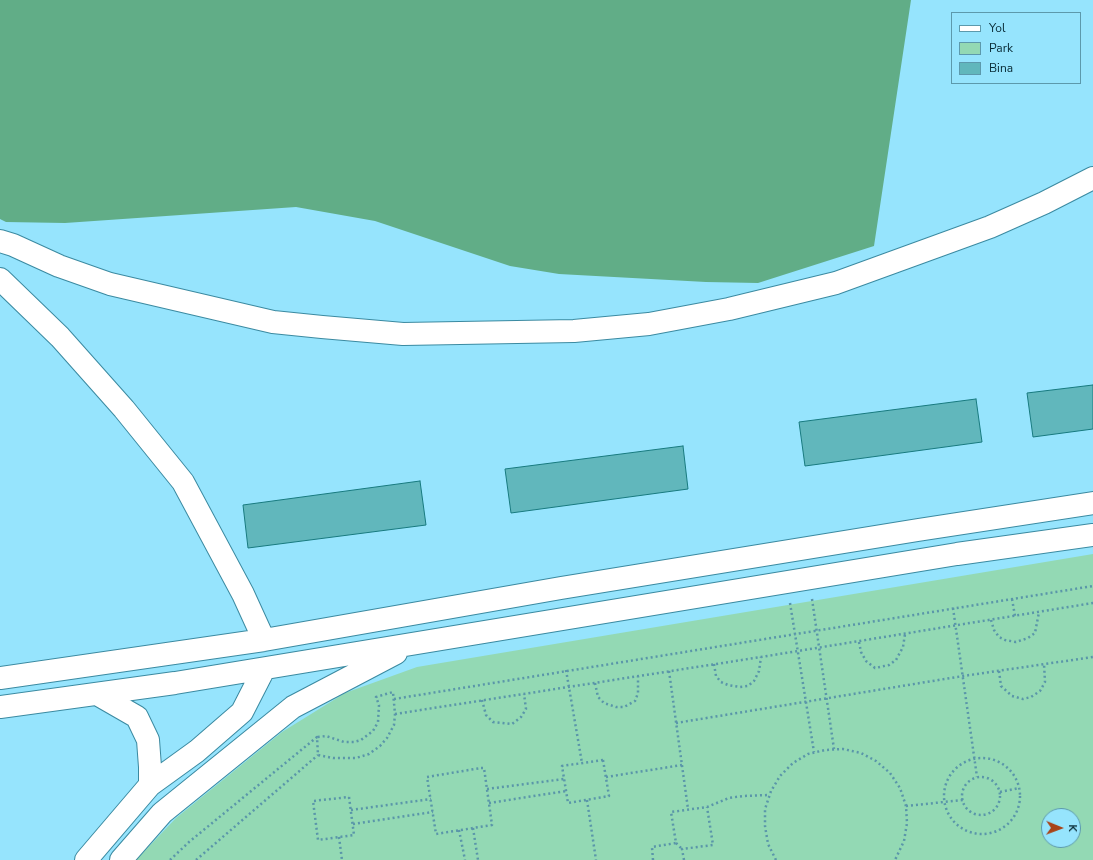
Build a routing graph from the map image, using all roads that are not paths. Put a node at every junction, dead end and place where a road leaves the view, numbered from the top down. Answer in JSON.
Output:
{"nodes":[{"id":1,"x":1093,"y":178,"type":"edge"},
{"id":2,"x":0,"y":241,"type":"edge"},
{"id":3,"x":0,"y":279,"type":"edge"},
{"id":4,"x":1093,"y":503,"type":"edge"},
{"id":5,"x":1093,"y":535,"type":"edge"},
{"id":6,"x":264,"y":640,"type":"junction"},
{"id":7,"x":412,"y":644,"type":"junction"},
{"id":8,"x":264,"y":668,"type":"junction"},
{"id":9,"x":0,"y":678,"type":"edge"},
{"id":10,"x":97,"y":694,"type":"junction"},
{"id":11,"x":0,"y":707,"type":"edge"},
{"id":12,"x":150,"y":785,"type":"junction"},
{"id":13,"x":86,"y":860,"type":"edge"},
{"id":14,"x":121,"y":860,"type":"edge"}],
"edges":[{"from":1,"to":2,"type":"street"},
{"from":3,"to":6,"type":"street"},
{"from":4,"to":6,"type":"street"},
{"from":5,"to":7,"type":"street"},
{"from":6,"to":9,"type":"street"},
{"from":7,"to":8,"type":"street"},
{"from":7,"to":14,"type":"street"},
{"from":8,"to":10,"type":"street"},
{"from":8,"to":12,"type":"street"},
{"from":10,"to":11,"type":"street"},
{"from":10,"to":12,"type":"street"},
{"from":12,"to":13,"type":"street"}]}
